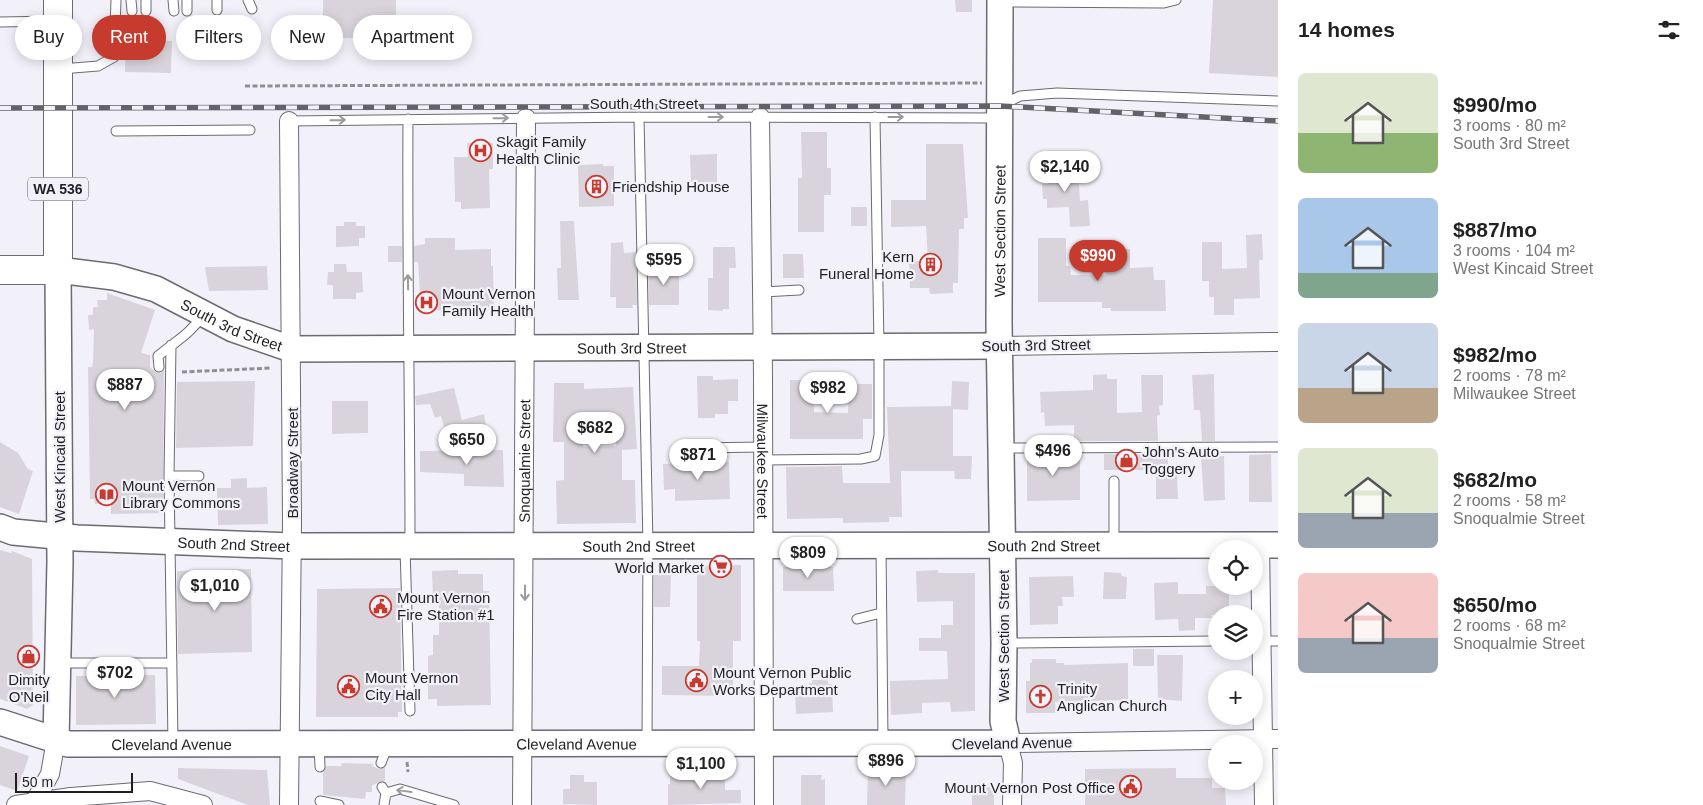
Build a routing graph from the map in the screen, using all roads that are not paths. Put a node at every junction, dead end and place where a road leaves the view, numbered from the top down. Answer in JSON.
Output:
{"nodes":[{"id":1,"x":116,"y":0,"type":"edge"},
{"id":2,"x":131,"y":0,"type":"edge"},
{"id":3,"x":146,"y":0,"type":"edge"},
{"id":4,"x":173,"y":0,"type":"edge"},
{"id":5,"x":187,"y":0,"type":"edge"},
{"id":6,"x":217,"y":0,"type":"edge"},
{"id":7,"x":248,"y":0,"type":"edge"},
{"id":8,"x":1176,"y":0,"type":"edge"},
{"id":9,"x":1000,"y":1,"type":"edge"},
{"id":10,"x":252,"y":9,"type":"dead end"},
{"id":11,"x":57,"y":10,"type":"edge"},
{"id":12,"x":174,"y":10,"type":"dead end"},
{"id":13,"x":218,"y":10,"type":"dead end"},
{"id":14,"x":132,"y":11,"type":"dead end"},
{"id":15,"x":146,"y":11,"type":"dead end"},
{"id":16,"x":187,"y":11,"type":"dead end"},
{"id":17,"x":0,"y":22,"type":"edge"},
{"id":18,"x":58,"y":69,"type":"junction"},
{"id":19,"x":1278,"y":101,"type":"edge"},
{"id":20,"x":1000,"y":102,"type":"junction"},
{"id":21,"x":760,"y":116,"type":"junction"},
{"id":22,"x":639,"y":117,"type":"junction"},
{"id":23,"x":875,"y":117,"type":"junction"},
{"id":24,"x":526,"y":118,"type":"junction"},
{"id":25,"x":408,"y":119,"type":"junction"},
{"id":26,"x":289,"y":121,"type":"joint"},
{"id":27,"x":250,"y":130,"type":"dead end"},
{"id":28,"x":116,"y":131,"type":"dead end"},
{"id":29,"x":0,"y":270,"type":"edge"},
{"id":30,"x":58,"y":270,"type":"junction"},
{"id":31,"x":799,"y":290,"type":"dead end"},
{"id":32,"x":762,"y":292,"type":"junction"},
{"id":33,"x":203,"y":314,"type":"junction"},
{"id":34,"x":1278,"y":342,"type":"edge"},
{"id":35,"x":171,"y":345,"type":"junction"},
{"id":36,"x":645,"y":346,"type":"junction"},
{"id":37,"x":879,"y":346,"type":"junction"},
{"id":38,"x":999,"y":346,"type":"junction"},
{"id":39,"x":291,"y":348,"type":"junction"},
{"id":40,"x":408,"y":348,"type":"junction"},
{"id":41,"x":763,"y":348,"type":"junction"},
{"id":42,"x":525,"y":349,"type":"junction"},
{"id":43,"x":159,"y":367,"type":"dead end"},
{"id":44,"x":1278,"y":447,"type":"edge"},
{"id":45,"x":694,"y":448,"type":"dead end"},
{"id":46,"x":1000,"y":448,"type":"junction"},
{"id":47,"x":763,"y":453,"type":"junction"},
{"id":48,"x":170,"y":476,"type":"junction"},
{"id":49,"x":199,"y":476,"type":"dead end"},
{"id":50,"x":1114,"y":481,"type":"dead end"},
{"id":51,"x":0,"y":527,"type":"edge"},
{"id":52,"x":59,"y":537,"type":"junction"},
{"id":53,"x":171,"y":541,"type":"junction"},
{"id":54,"x":525,"y":544,"type":"junction"},
{"id":55,"x":763,"y":544,"type":"junction"},
{"id":56,"x":881,"y":544,"type":"junction"},
{"id":57,"x":407,"y":545,"type":"junction"},
{"id":58,"x":1001,"y":545,"type":"junction"},
{"id":59,"x":1114,"y":545,"type":"junction"},
{"id":60,"x":1269,"y":545,"type":"edge"},
{"id":61,"x":292,"y":546,"type":"junction"},
{"id":62,"x":648,"y":546,"type":"junction"},
{"id":63,"x":881,"y":613,"type":"junction"},
{"id":64,"x":857,"y":619,"type":"dead end"},
{"id":65,"x":1208,"y":641,"type":"edge"},
{"id":66,"x":1264,"y":641,"type":"edge"},
{"id":67,"x":1004,"y":643,"type":"junction"},
{"id":68,"x":58,"y":662,"type":"junction"},
{"id":69,"x":172,"y":663,"type":"junction"},
{"id":70,"x":410,"y":711,"type":"dead end"},
{"id":71,"x":0,"y":722,"type":"edge"},
{"id":72,"x":1270,"y":739,"type":"edge"},
{"id":73,"x":56,"y":740,"type":"junction"},
{"id":74,"x":173,"y":743,"type":"junction"},
{"id":75,"x":291,"y":743,"type":"junction"},
{"id":76,"x":764,"y":743,"type":"junction"},
{"id":77,"x":884,"y":743,"type":"junction"},
{"id":78,"x":1008,"y":743,"type":"junction"},
{"id":79,"x":523,"y":744,"type":"junction"},
{"id":80,"x":647,"y":744,"type":"junction"},
{"id":81,"x":36,"y":801,"type":"junction"},
{"id":82,"x":320,"y":801,"type":"dead end"},
{"id":83,"x":16,"y":805,"type":"edge"},
{"id":84,"x":203,"y":805,"type":"edge"},
{"id":85,"x":289,"y":805,"type":"edge"},
{"id":86,"x":339,"y":805,"type":"edge"},
{"id":87,"x":384,"y":805,"type":"edge"},
{"id":88,"x":454,"y":805,"type":"edge"},
{"id":89,"x":522,"y":805,"type":"edge"},
{"id":90,"x":764,"y":805,"type":"edge"},
{"id":91,"x":1012,"y":805,"type":"edge"},
{"id":92,"x":1264,"y":805,"type":"edge"}],
"edges":[{"from":1,"to":18,"type":"lane"},
{"from":2,"to":14,"type":"lane"},
{"from":3,"to":15,"type":"lane"},
{"from":4,"to":12,"type":"lane"},
{"from":5,"to":16,"type":"lane"},
{"from":6,"to":13,"type":"lane"},
{"from":7,"to":10,"type":"lane"},
{"from":8,"to":9,"type":"lane"},
{"from":9,"to":20,"type":"street","name":"West Section Street"},
{"from":11,"to":17,"type":"lane"},
{"from":11,"to":18,"type":"main road","number":"WA 536"},
{"from":18,"to":30,"type":"main road","name":"West Kincaid Street","number":"WA 536"},
{"from":19,"to":20,"type":"lane"},
{"from":23,"to":20,"type":"lane","name":"South 4th Street","one_way":true},
{"from":20,"to":38,"type":"street","name":"West Section Street"},
{"from":22,"to":21,"type":"lane","name":"South 4th Street","one_way":true},
{"from":21,"to":23,"type":"lane","name":"South 4th Street"},
{"from":21,"to":32,"type":"street","name":"Milwaukee Street"},
{"from":22,"to":24,"type":"lane","name":"South 4th Street"},
{"from":22,"to":36,"type":"lane"},
{"from":23,"to":37,"type":"lane"},
{"from":25,"to":24,"type":"lane","name":"South 4th Street","one_way":true},
{"from":24,"to":42,"type":"street","name":"Snoqualmie Street"},
{"from":26,"to":25,"type":"lane","name":"South 4th Street","one_way":true},
{"from":40,"to":25,"type":"lane","one_way":true},
{"from":26,"to":39,"type":"street","name":"Broadway Street"},
{"from":27,"to":28,"type":"lane"},
{"from":29,"to":30,"type":"main road","name":"South 3rd Street"},
{"from":30,"to":33,"type":"street","name":"South 3rd Street"},
{"from":30,"to":52,"type":"street","name":"West Kincaid Street"},
{"from":31,"to":32,"type":"lane"},
{"from":32,"to":41,"type":"street","name":"Milwaukee Street"},
{"from":33,"to":35,"type":"lane"},
{"from":33,"to":39,"type":"street","name":"South 3rd Street"},
{"from":34,"to":38,"type":"street","name":"South 3rd Street"},
{"from":35,"to":43,"type":"lane"},
{"from":35,"to":48,"type":"lane"},
{"from":36,"to":41,"type":"street","name":"South 3rd Street"},
{"from":36,"to":42,"type":"street","name":"South 3rd Street"},
{"from":36,"to":62,"type":"lane"},
{"from":37,"to":38,"type":"street","name":"South 3rd Street"},
{"from":37,"to":41,"type":"street","name":"South 3rd Street"},
{"from":37,"to":47,"type":"lane"},
{"from":38,"to":46,"type":"street","name":"West Section Street"},
{"from":39,"to":40,"type":"street","name":"South 3rd Street"},
{"from":39,"to":61,"type":"street","name":"Broadway Street"},
{"from":40,"to":42,"type":"street","name":"South 3rd Street"},
{"from":40,"to":57,"type":"lane"},
{"from":41,"to":47,"type":"street","name":"Milwaukee Street"},
{"from":42,"to":54,"type":"street","name":"Snoqualmie Street"},
{"from":44,"to":46,"type":"lane"},
{"from":45,"to":47,"type":"lane"},
{"from":46,"to":58,"type":"street","name":"West Section Street"},
{"from":47,"to":55,"type":"street","name":"Milwaukee Street"},
{"from":48,"to":49,"type":"lane"},
{"from":48,"to":53,"type":"lane"},
{"from":50,"to":59,"type":"lane"},
{"from":51,"to":52,"type":"street","name":"South 2nd Street"},
{"from":52,"to":53,"type":"street","name":"South 2nd Street"},
{"from":52,"to":68,"type":"street","name":"West Kincaid Street"},
{"from":53,"to":61,"type":"street","name":"South 2nd Street"},
{"from":53,"to":69,"type":"lane"},
{"from":54,"to":57,"type":"street","name":"South 2nd Street"},
{"from":54,"to":62,"type":"street","name":"South 2nd Street"},
{"from":54,"to":79,"type":"street","name":"Snoqualmie Street","one_way":true},
{"from":55,"to":56,"type":"street","name":"South 2nd Street"},
{"from":55,"to":62,"type":"street","name":"South 2nd Street"},
{"from":55,"to":76,"type":"street","name":"Milwaukee Street"},
{"from":56,"to":58,"type":"street","name":"South 2nd Street"},
{"from":56,"to":63,"type":"lane"},
{"from":57,"to":61,"type":"street","name":"South 2nd Street"},
{"from":57,"to":70,"type":"lane"},
{"from":58,"to":59,"type":"street","name":"South 2nd Street"},
{"from":58,"to":67,"type":"street","name":"West Section Street"},
{"from":59,"to":60,"type":"street","name":"South 2nd Street"},
{"from":60,"to":66,"type":"street"},
{"from":61,"to":75,"type":"street","name":"Broadway Street"},
{"from":62,"to":80,"type":"lane"},
{"from":63,"to":64,"type":"lane"},
{"from":63,"to":77,"type":"lane"},
{"from":65,"to":67,"type":"lane"},
{"from":66,"to":72,"type":"street"},
{"from":67,"to":78,"type":"street","name":"West Section Street"},
{"from":68,"to":69,"type":"lane"},
{"from":68,"to":73,"type":"street","name":"West Kincaid Street"},
{"from":69,"to":74,"type":"lane"},
{"from":71,"to":73,"type":"street","name":"Cleveland Avenue"},
{"from":72,"to":78,"type":"street","name":"Cleveland Avenue"},
{"from":72,"to":92,"type":"street"},
{"from":73,"to":74,"type":"street","name":"Cleveland Avenue"},
{"from":73,"to":81,"type":"street","name":"West Kincaid Street"},
{"from":74,"to":75,"type":"street","name":"Cleveland Avenue"},
{"from":75,"to":79,"type":"street","name":"Cleveland Avenue"},
{"from":75,"to":85,"type":"street","name":"Broadway Street"},
{"from":76,"to":77,"type":"street","name":"Cleveland Avenue"},
{"from":76,"to":80,"type":"street","name":"Cleveland Avenue"},
{"from":76,"to":90,"type":"street","name":"Milwaukee Street"},
{"from":77,"to":78,"type":"street","name":"Cleveland Avenue"},
{"from":78,"to":91,"type":"street","name":"West Section Street"},
{"from":79,"to":80,"type":"street","name":"Cleveland Avenue"},
{"from":79,"to":89,"type":"street","name":"Snoqualmie Street"},
{"from":81,"to":83,"type":"street"},
{"from":81,"to":84,"type":"street"},
{"from":82,"to":86,"type":"lane"},
{"from":88,"to":87,"type":"lane","one_way":true}]}
